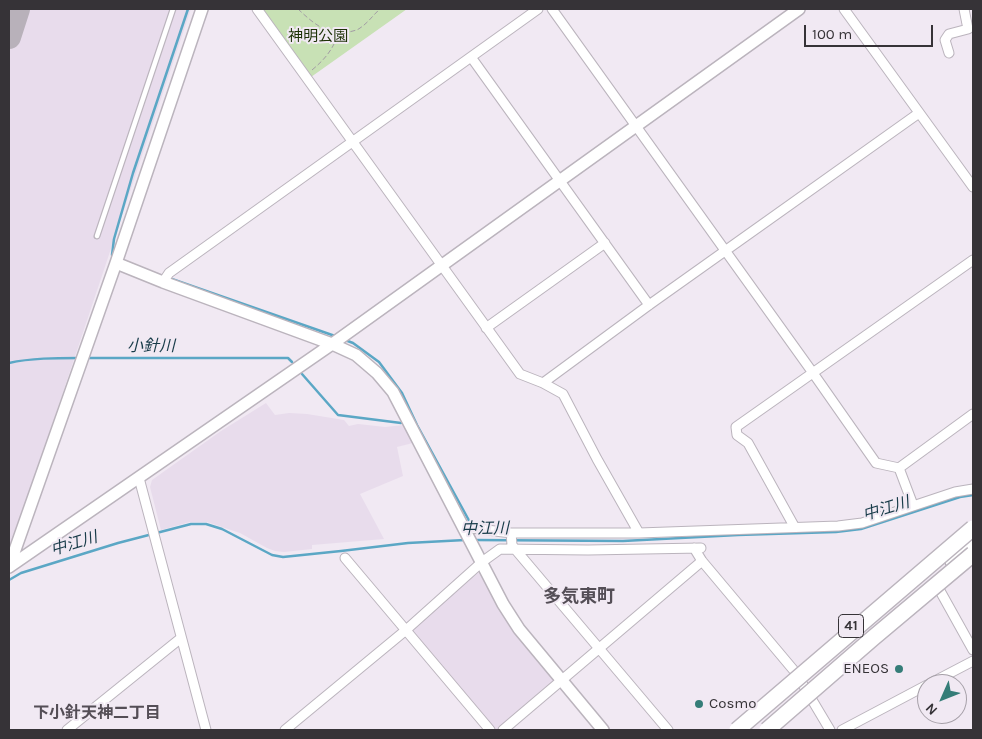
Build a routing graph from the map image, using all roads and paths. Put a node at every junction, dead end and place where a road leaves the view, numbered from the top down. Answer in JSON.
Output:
{"nodes":[{"id":1,"x":173,"y":9,"type":"edge"},
{"id":2,"x":202,"y":9,"type":"edge"},
{"id":3,"x":257,"y":9,"type":"edge"},
{"id":4,"x":298,"y":9,"type":"edge"},
{"id":5,"x":380,"y":9,"type":"edge"},
{"id":6,"x":538,"y":9,"type":"edge"},
{"id":7,"x":552,"y":9,"type":"edge"},
{"id":8,"x":799,"y":9,"type":"edge"},
{"id":9,"x":844,"y":9,"type":"edge"},
{"id":10,"x":964,"y":9,"type":"edge"},
{"id":11,"x":971,"y":29,"type":"edge"},
{"id":12,"x":338,"y":33,"type":"junction"},
{"id":13,"x":949,"y":53,"type":"dead end"},
{"id":14,"x":471,"y":57,"type":"junction"},
{"id":15,"x":305,"y":75,"type":"junction"},
{"id":16,"x":919,"y":113,"type":"junction"},
{"id":17,"x":636,"y":127,"type":"junction"},
{"id":18,"x":353,"y":142,"type":"junction"},
{"id":19,"x":561,"y":181,"type":"junction"},
{"id":20,"x":973,"y":187,"type":"edge"},
{"id":21,"x":97,"y":236,"type":"dead end"},
{"id":22,"x":605,"y":243,"type":"junction"},
{"id":23,"x":725,"y":251,"type":"junction"},
{"id":24,"x":973,"y":260,"type":"edge"},
{"id":25,"x":116,"y":263,"type":"junction"},
{"id":26,"x":442,"y":265,"type":"junction"},
{"id":27,"x":166,"y":279,"type":"junction"},
{"id":28,"x":649,"y":305,"type":"junction"},
{"id":29,"x":486,"y":328,"type":"junction"},
{"id":30,"x":334,"y":343,"type":"junction"},
{"id":31,"x":813,"y":374,"type":"junction"},
{"id":32,"x":544,"y":383,"type":"junction"},
{"id":33,"x":973,"y":414,"type":"edge"},
{"id":34,"x":899,"y":468,"type":"junction"},
{"id":35,"x":139,"y":478,"type":"junction"},
{"id":36,"x":973,"y":489,"type":"edge"},
{"id":37,"x":913,"y":505,"type":"junction"},
{"id":38,"x":794,"y":526,"type":"junction"},
{"id":39,"x":973,"y":526,"type":"edge"},
{"id":40,"x":464,"y":529,"type":"junction"},
{"id":41,"x":511,"y":533,"type":"junction"},
{"id":42,"x":639,"y":533,"type":"junction"},
{"id":43,"x":973,"y":544,"type":"edge"},
{"id":44,"x":513,"y":547,"type":"junction"},
{"id":45,"x":973,"y":554,"type":"edge"},
{"id":46,"x":345,"y":558,"type":"dead end"},
{"id":47,"x":702,"y":561,"type":"junction"},
{"id":48,"x":973,"y":561,"type":"edge"},
{"id":49,"x":482,"y":562,"type":"junction"},
{"id":50,"x":9,"y":567,"type":"edge"},
{"id":51,"x":939,"y":588,"type":"junction"},
{"id":52,"x":406,"y":630,"type":"junction"},
{"id":53,"x":181,"y":638,"type":"junction"},
{"id":54,"x":873,"y":638,"type":"junction"},
{"id":55,"x":599,"y":648,"type":"junction"},
{"id":56,"x":973,"y":650,"type":"edge"},
{"id":57,"x":973,"y":661,"type":"edge"},
{"id":58,"x":796,"y":673,"type":"junction"},
{"id":59,"x":949,"y":674,"type":"edge"},
{"id":60,"x":562,"y":680,"type":"junction"},
{"id":61,"x":917,"y":691,"type":"edge"},
{"id":62,"x":811,"y":698,"type":"junction"},
{"id":63,"x":67,"y":730,"type":"edge"},
{"id":64,"x":206,"y":730,"type":"edge"},
{"id":65,"x":285,"y":730,"type":"edge"},
{"id":66,"x":490,"y":730,"type":"edge"},
{"id":67,"x":503,"y":730,"type":"edge"},
{"id":68,"x":603,"y":730,"type":"edge"},
{"id":69,"x":668,"y":730,"type":"edge"},
{"id":70,"x":730,"y":730,"type":"edge"},
{"id":71,"x":737,"y":730,"type":"edge"},
{"id":72,"x":750,"y":730,"type":"edge"},
{"id":73,"x":767,"y":730,"type":"edge"},
{"id":74,"x":773,"y":730,"type":"edge"},
{"id":75,"x":830,"y":730,"type":"edge"},
{"id":76,"x":842,"y":730,"type":"edge"}],
"edges":[{"from":1,"to":21,"type":"lane"},
{"from":2,"to":25,"type":"street"},
{"from":3,"to":15,"type":"street"},
{"from":4,"to":12,"type":"path"},
{"from":5,"to":12,"type":"path"},
{"from":6,"to":14,"type":"street"},
{"from":7,"to":17,"type":"street"},
{"from":8,"to":17,"type":"street"},
{"from":9,"to":16,"type":"street"},
{"from":10,"to":11,"type":"street"},
{"from":11,"to":13,"type":"street"},
{"from":12,"to":15,"type":"path"},
{"from":14,"to":18,"type":"street"},
{"from":14,"to":19,"type":"street"},
{"from":15,"to":18,"type":"street"},
{"from":16,"to":20,"type":"street"},
{"from":16,"to":23,"type":"street"},
{"from":17,"to":19,"type":"street"},
{"from":17,"to":23,"type":"street"},
{"from":18,"to":26,"type":"street"},
{"from":18,"to":27,"type":"street"},
{"from":19,"to":22,"type":"street"},
{"from":19,"to":26,"type":"street"},
{"from":22,"to":28,"type":"street"},
{"from":22,"to":29,"type":"street"},
{"from":23,"to":28,"type":"street"},
{"from":23,"to":31,"type":"street"},
{"from":24,"to":31,"type":"street"},
{"from":25,"to":27,"type":"street"},
{"from":25,"to":50,"type":"street"},
{"from":26,"to":29,"type":"street"},
{"from":26,"to":30,"type":"street"},
{"from":27,"to":30,"type":"street"},
{"from":28,"to":32,"type":"street"},
{"from":29,"to":32,"type":"street"},
{"from":30,"to":35,"type":"street"},
{"from":30,"to":40,"type":"street"},
{"from":31,"to":34,"type":"street"},
{"from":31,"to":38,"type":"street"},
{"from":32,"to":42,"type":"street"},
{"from":33,"to":34,"type":"street"},
{"from":34,"to":37,"type":"street"},
{"from":35,"to":50,"type":"street"},
{"from":35,"to":53,"type":"street"},
{"from":36,"to":37,"type":"street"},
{"from":37,"to":38,"type":"street"},
{"from":38,"to":42,"type":"street"},
{"from":39,"to":58,"type":"highway","number":"41"},
{"from":39,"to":71,"type":"highway","bridge":true},
{"from":39,"to":72,"type":"highway"},
{"from":40,"to":41,"type":"street"},
{"from":40,"to":49,"type":"street"},
{"from":41,"to":42,"type":"street"},
{"from":41,"to":44,"type":"street"},
{"from":43,"to":54,"type":"highway"},
{"from":44,"to":47,"type":"street"},
{"from":44,"to":49,"type":"street"},
{"from":44,"to":55,"type":"street"},
{"from":45,"to":54,"type":"highway","bridge":true},
{"from":46,"to":52,"type":"street"},
{"from":47,"to":55,"type":"street"},
{"from":47,"to":58,"type":"street"},
{"from":48,"to":51,"type":"highway","number":"41"},
{"from":49,"to":52,"type":"street"},
{"from":49,"to":60,"type":"street"},
{"from":51,"to":56,"type":"street"},
{"from":51,"to":62,"type":"highway","number":"41"},
{"from":52,"to":65,"type":"street"},
{"from":52,"to":66,"type":"street"},
{"from":53,"to":63,"type":"street"},
{"from":53,"to":64,"type":"street"},
{"from":54,"to":73,"type":"highway","bridge":true},
{"from":55,"to":60,"type":"street"},
{"from":55,"to":69,"type":"street"},
{"from":57,"to":59,"type":"street"},
{"from":58,"to":62,"type":"street"},
{"from":58,"to":70,"type":"highway","number":"41"},
{"from":60,"to":67,"type":"street"},
{"from":60,"to":68,"type":"street"},
{"from":61,"to":76,"type":"street"},
{"from":62,"to":74,"type":"highway","number":"41"},
{"from":62,"to":75,"type":"street"}]}
